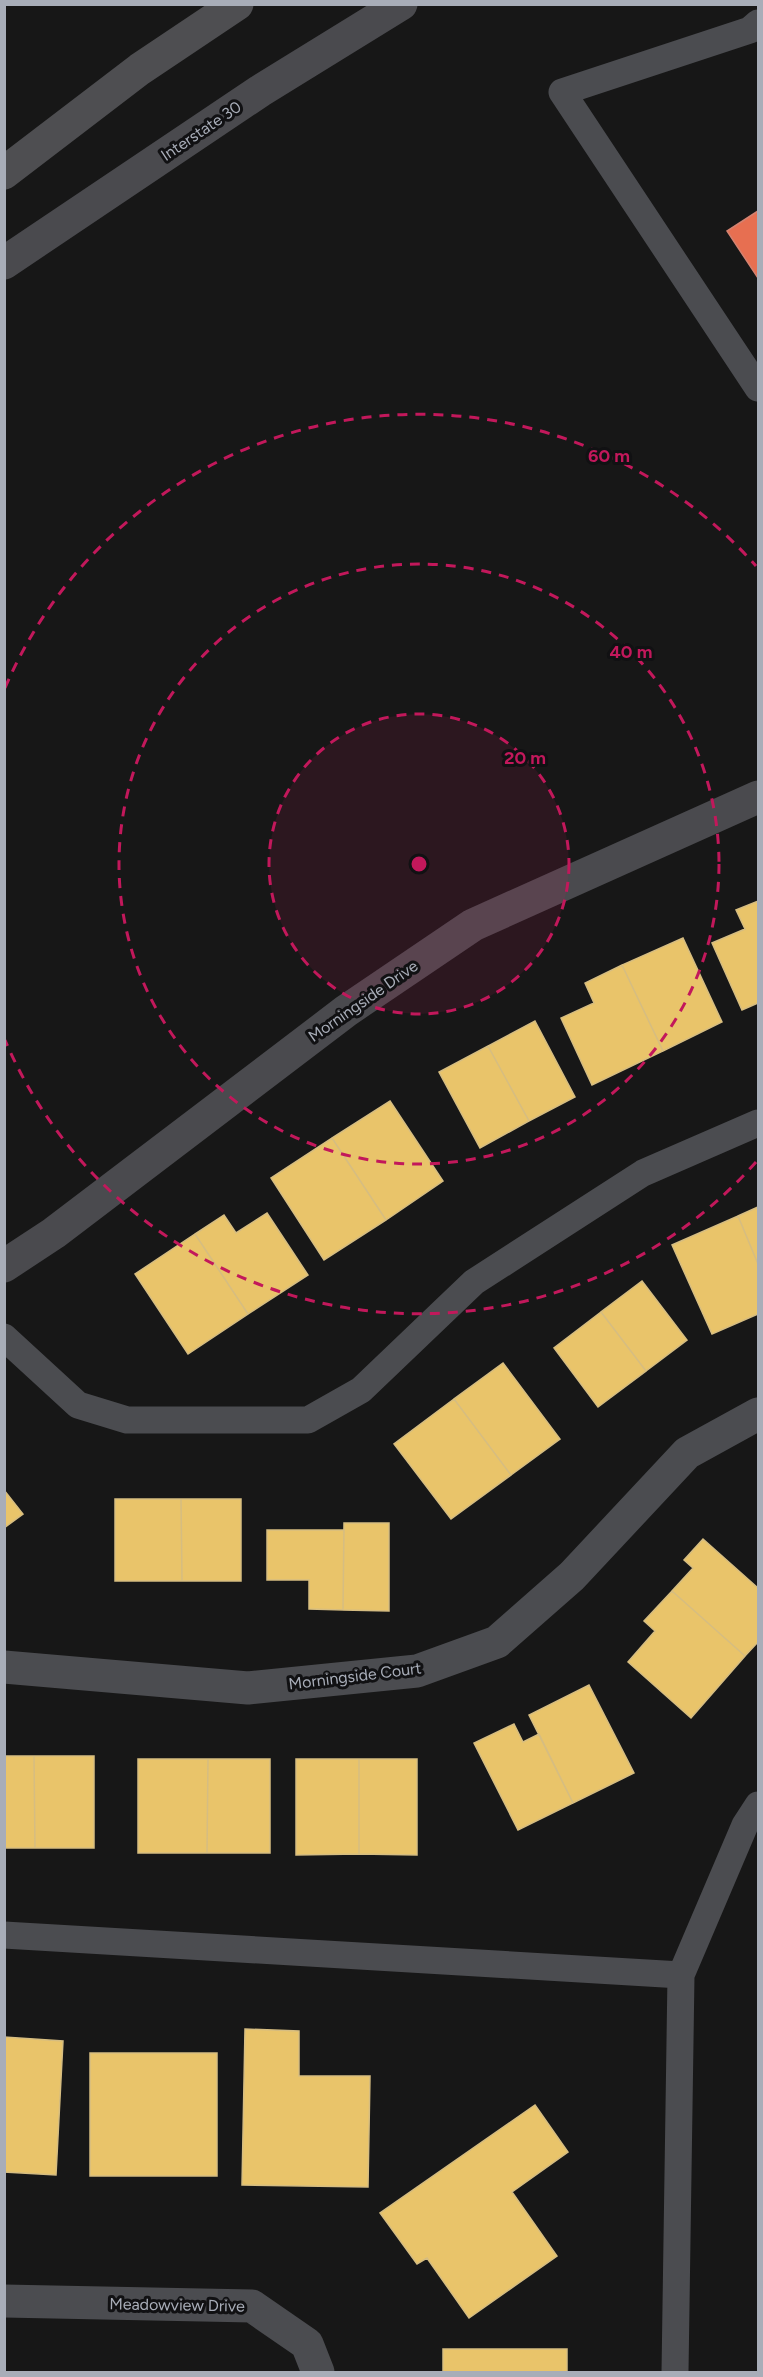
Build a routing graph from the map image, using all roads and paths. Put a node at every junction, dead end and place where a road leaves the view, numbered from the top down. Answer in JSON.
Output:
{"nodes":[{"id":1,"x":237,"y":4,"type":"edge"},
{"id":2,"x":401,"y":4,"type":"edge"},
{"id":3,"x":759,"y":23,"type":"edge"},
{"id":4,"x":4,"y":173,"type":"edge"},
{"id":5,"x":4,"y":263,"type":"edge"},
{"id":6,"x":759,"y":388,"type":"edge"},
{"id":7,"x":759,"y":797,"type":"edge"},
{"id":8,"x":759,"y":1123,"type":"edge"},
{"id":9,"x":4,"y":1266,"type":"edge"},
{"id":10,"x":4,"y":1337,"type":"edge"},
{"id":11,"x":759,"y":1414,"type":"edge"},
{"id":12,"x":4,"y":1667,"type":"edge"},
{"id":13,"x":759,"y":1805,"type":"edge"},
{"id":14,"x":4,"y":1935,"type":"edge"},
{"id":15,"x":681,"y":1975,"type":"junction"},
{"id":16,"x":4,"y":2301,"type":"edge"},
{"id":17,"x":318,"y":2373,"type":"edge"},
{"id":18,"x":675,"y":2373,"type":"edge"}],
"edges":[{"from":1,"to":4,"type":"highway"},
{"from":2,"to":5,"type":"street","name":"Interstate 30"},
{"from":3,"to":6,"type":"lane"},
{"from":7,"to":9,"type":"street","name":"Morningside Drive"},
{"from":8,"to":10,"type":"lane"},
{"from":11,"to":12,"type":"street","name":"Morningside Court"},
{"from":13,"to":15,"type":"lane"},
{"from":14,"to":15,"type":"lane"},
{"from":15,"to":18,"type":"lane"},
{"from":16,"to":17,"type":"street","name":"Meadowview Drive"}]}
